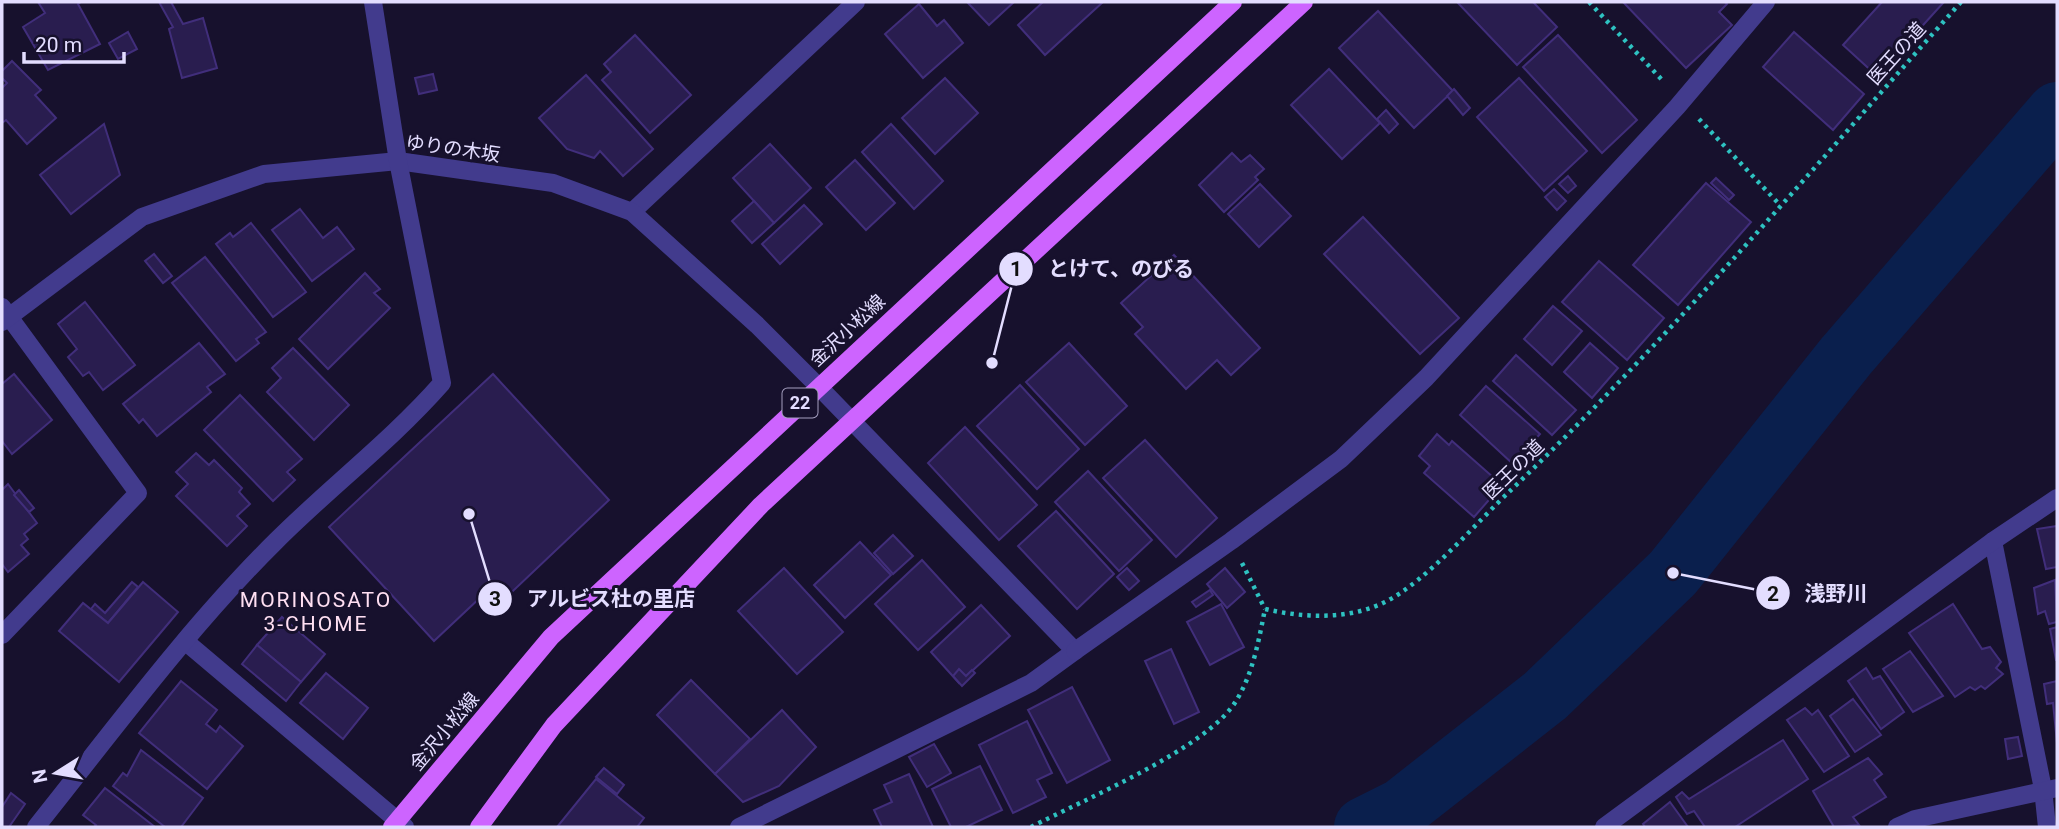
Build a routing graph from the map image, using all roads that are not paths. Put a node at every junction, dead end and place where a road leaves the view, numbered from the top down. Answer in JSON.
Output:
{"nodes":[{"id":1,"x":373,"y":2,"type":"edge"},
{"id":2,"x":856,"y":2,"type":"edge"},
{"id":3,"x":1233,"y":2,"type":"edge"},
{"id":4,"x":1304,"y":2,"type":"edge"},
{"id":5,"x":1766,"y":2,"type":"edge"},
{"id":6,"x":398,"y":161,"type":"junction"},
{"id":7,"x":632,"y":212,"type":"junction"},
{"id":8,"x":4,"y":315,"type":"edge"},
{"id":9,"x":818,"y":386,"type":"junction"},
{"id":10,"x":852,"y":421,"type":"junction"},
{"id":11,"x":2057,"y":498,"type":"edge"},
{"id":12,"x":1993,"y":541,"type":"junction"},
{"id":13,"x":2,"y":635,"type":"edge"},
{"id":14,"x":186,"y":642,"type":"junction"},
{"id":15,"x":1075,"y":651,"type":"junction"},
{"id":16,"x":2050,"y":788,"type":"edge"},
{"id":17,"x":398,"y":825,"type":"edge"},
{"id":18,"x":36,"y":827,"type":"edge"},
{"id":19,"x":479,"y":827,"type":"edge"},
{"id":20,"x":739,"y":827,"type":"edge"},
{"id":21,"x":1604,"y":827,"type":"edge"},
{"id":22,"x":1898,"y":827,"type":"edge"},
{"id":23,"x":2047,"y":827,"type":"edge"}],
"edges":[{"from":1,"to":6,"type":"street"},
{"from":2,"to":7,"type":"street"},
{"from":3,"to":9,"type":"main road","name":"金沢小松線","number":"22"},
{"from":4,"to":10,"type":"main road","number":"22"},
{"from":5,"to":15,"type":"street"},
{"from":6,"to":7,"type":"street","name":"ゆりの木坂"},
{"from":6,"to":8,"type":"street","name":"ゆりの木坂"},
{"from":6,"to":14,"type":"street"},
{"from":7,"to":9,"type":"street","name":"ゆりの木坂"},
{"from":8,"to":13,"type":"street"},
{"from":9,"to":10,"type":"street","name":"ゆりの木坂"},
{"from":9,"to":17,"type":"main road","name":"金沢小松線","number":"22"},
{"from":10,"to":15,"type":"street","name":"ゆりの木坂"},
{"from":10,"to":19,"type":"main road","number":"22"},
{"from":11,"to":12,"type":"street"},
{"from":12,"to":16,"type":"street"},
{"from":12,"to":21,"type":"street"},
{"from":14,"to":17,"type":"street"},
{"from":14,"to":18,"type":"street"},
{"from":15,"to":20,"type":"street"},
{"from":16,"to":22,"type":"street"},
{"from":16,"to":23,"type":"street"}]}
